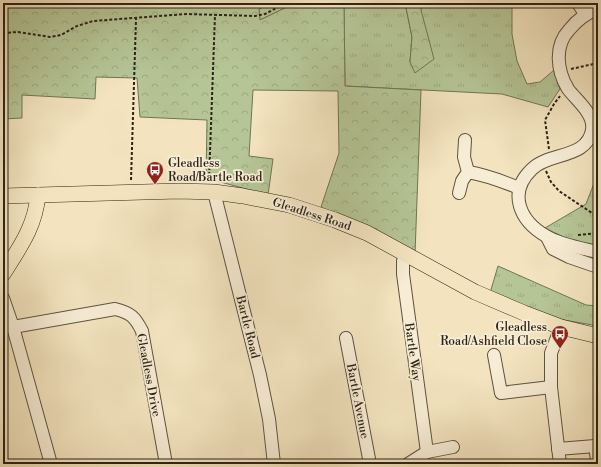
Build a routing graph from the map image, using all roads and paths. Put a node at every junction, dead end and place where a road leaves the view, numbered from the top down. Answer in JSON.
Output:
{"nodes":[{"id":1,"x":284,"y":3,"type":"edge"},
{"id":2,"x":578,"y":3,"type":"edge"},
{"id":3,"x":598,"y":9,"type":"edge"},
{"id":4,"x":585,"y":14,"type":"junction"},
{"id":5,"x":215,"y":15,"type":"junction"},
{"id":6,"x":136,"y":18,"type":"junction"},
{"id":7,"x":3,"y":33,"type":"edge"},
{"id":8,"x":598,"y":63,"type":"edge"},
{"id":9,"x":560,"y":69,"type":"junction"},
{"id":10,"x":568,"y":88,"type":"junction"},
{"id":11,"x":465,"y":140,"type":"dead end"},
{"id":12,"x":547,"y":160,"type":"junction"},
{"id":13,"x":468,"y":172,"type":"junction"},
{"id":14,"x":519,"y":188,"type":"junction"},
{"id":15,"x":131,"y":192,"type":"junction"},
{"id":16,"x":211,"y":192,"type":"junction"},
{"id":17,"x":459,"y":193,"type":"dead end"},
{"id":18,"x":38,"y":195,"type":"junction"},
{"id":19,"x":3,"y":196,"type":"edge"},
{"id":20,"x":598,"y":217,"type":"edge"},
{"id":21,"x":547,"y":237,"type":"junction"},
{"id":22,"x":598,"y":252,"type":"edge"},
{"id":23,"x":406,"y":254,"type":"junction"},
{"id":24,"x":598,"y":267,"type":"edge"},
{"id":25,"x":3,"y":274,"type":"edge"},
{"id":26,"x":3,"y":298,"type":"edge"},
{"id":27,"x":562,"y":327,"type":"junction"},
{"id":28,"x":13,"y":328,"type":"junction"},
{"id":29,"x":598,"y":336,"type":"edge"},
{"id":30,"x":346,"y":338,"type":"dead end"},
{"id":31,"x":494,"y":355,"type":"dead end"},
{"id":32,"x":551,"y":387,"type":"junction"},
{"id":33,"x":453,"y":447,"type":"dead end"},
{"id":34,"x":558,"y":449,"type":"junction"},
{"id":35,"x":427,"y":452,"type":"junction"},
{"id":36,"x":597,"y":460,"type":"dead end"},
{"id":37,"x":51,"y":464,"type":"edge"},
{"id":38,"x":166,"y":464,"type":"edge"},
{"id":39,"x":274,"y":464,"type":"edge"},
{"id":40,"x":370,"y":464,"type":"edge"},
{"id":41,"x":408,"y":464,"type":"edge"},
{"id":42,"x":560,"y":464,"type":"edge"}],
"edges":[{"from":1,"to":5,"type":"path"},
{"from":2,"to":4,"type":"street"},
{"from":3,"to":4,"type":"street"},
{"from":4,"to":9,"type":"street"},
{"from":5,"to":6,"type":"path"},
{"from":5,"to":16,"type":"path"},
{"from":6,"to":7,"type":"path"},
{"from":6,"to":15,"type":"path"},
{"from":8,"to":9,"type":"path"},
{"from":9,"to":10,"type":"street"},
{"from":10,"to":12,"type":"path"},
{"from":10,"to":12,"type":"street"},
{"from":11,"to":13,"type":"street"},
{"from":12,"to":14,"type":"street"},
{"from":12,"to":20,"type":"path"},
{"from":13,"to":14,"type":"street"},
{"from":13,"to":17,"type":"street"},
{"from":14,"to":21,"type":"street"},
{"from":15,"to":16,"type":"main road","name":"Gleadless Road"},
{"from":15,"to":18,"type":"main road","name":"Gleadless Road"},
{"from":16,"to":23,"type":"main road","name":"Gleadless Road"},
{"from":16,"to":39,"type":"street","name":"Bartle Road"},
{"from":18,"to":19,"type":"main road","name":"Gleadless Road"},
{"from":18,"to":25,"type":"main road"},
{"from":21,"to":22,"type":"street"},
{"from":21,"to":24,"type":"street"},
{"from":23,"to":27,"type":"main road","name":"Gleadless Road"},
{"from":23,"to":35,"type":"street","name":"Bartle Way"},
{"from":26,"to":28,"type":"street"},
{"from":27,"to":29,"type":"main road","name":"Gleadless Road"},
{"from":27,"to":32,"type":"street"},
{"from":28,"to":37,"type":"street"},
{"from":28,"to":38,"type":"street","name":"Gleadless Drive"},
{"from":30,"to":40,"type":"street","name":"Bartle Avenue"},
{"from":31,"to":32,"type":"street"},
{"from":32,"to":34,"type":"street"},
{"from":33,"to":35,"type":"street"},
{"from":34,"to":36,"type":"street"},
{"from":34,"to":42,"type":"street"},
{"from":35,"to":41,"type":"street"}]}
